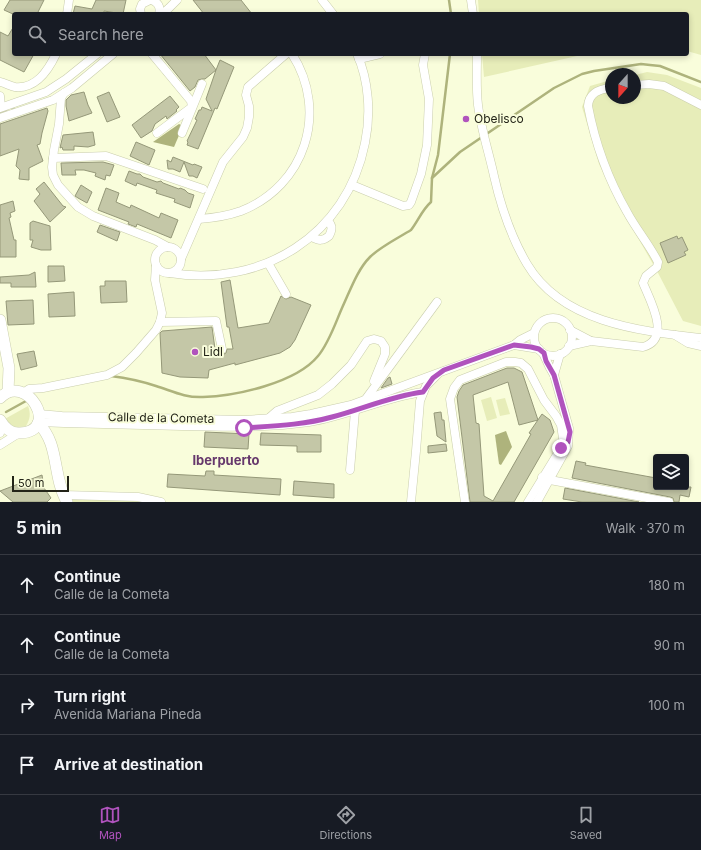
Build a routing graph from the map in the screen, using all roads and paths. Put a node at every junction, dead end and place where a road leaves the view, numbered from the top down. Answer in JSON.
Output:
{"nodes":[{"id":1,"x":69,"y":0,"type":"edge"},
{"id":2,"x":322,"y":0,"type":"edge"},
{"id":3,"x":470,"y":0,"type":"edge"},
{"id":4,"x":154,"y":1,"type":"edge"},
{"id":5,"x":175,"y":2,"type":"edge"},
{"id":6,"x":141,"y":9,"type":"edge"},
{"id":7,"x":68,"y":12,"type":"edge"},
{"id":8,"x":160,"y":12,"type":"edge"},
{"id":9,"x":163,"y":12,"type":"edge"},
{"id":10,"x":331,"y":12,"type":"edge"},
{"id":11,"x":473,"y":12,"type":"edge"},
{"id":12,"x":55,"y":56,"type":"edge"},
{"id":13,"x":95,"y":56,"type":"edge"},
{"id":14,"x":103,"y":56,"type":"edge"},
{"id":15,"x":110,"y":56,"type":"edge"},
{"id":16,"x":154,"y":56,"type":"edge"},
{"id":17,"x":284,"y":56,"type":"edge"},
{"id":18,"x":293,"y":56,"type":"edge"},
{"id":19,"x":425,"y":56,"type":"edge"},
{"id":20,"x":477,"y":56,"type":"edge"},
{"id":21,"x":358,"y":57,"type":"edge"},
{"id":22,"x":42,"y":77,"type":"junction"},
{"id":23,"x":0,"y":82,"type":"edge"},
{"id":24,"x":202,"y":84,"type":"dead end"},
{"id":25,"x":641,"y":85,"type":"edge"},
{"id":26,"x":54,"y":87,"type":"junction"},
{"id":27,"x":605,"y":89,"type":"edge"},
{"id":28,"x":64,"y":93,"type":"junction"},
{"id":29,"x":0,"y":96,"type":"edge"},
{"id":30,"x":53,"y":100,"type":"junction"},
{"id":31,"x":701,"y":105,"type":"edge"},
{"id":32,"x":1,"y":107,"type":"edge"},
{"id":33,"x":192,"y":107,"type":"junction"},
{"id":34,"x":19,"y":108,"type":"tunnel mouth"},
{"id":35,"x":60,"y":113,"type":"junction"},
{"id":36,"x":0,"y":118,"type":"edge"},
{"id":37,"x":158,"y":133,"type":"dead end"},
{"id":38,"x":182,"y":133,"type":"dead end"},
{"id":39,"x":53,"y":158,"type":"junction"},
{"id":40,"x":352,"y":185,"type":"junction"},
{"id":41,"x":203,"y":189,"type":"dead end"},
{"id":42,"x":199,"y":219,"type":"junction"},
{"id":43,"x":148,"y":238,"type":"junction"},
{"id":44,"x":168,"y":247,"type":"junction"},
{"id":45,"x":157,"y":254,"type":"junction"},
{"id":46,"x":181,"y":262,"type":"junction"},
{"id":47,"x":268,"y":263,"type":"junction"},
{"id":48,"x":156,"y":265,"type":"junction"},
{"id":49,"x":168,"y":273,"type":"junction"},
{"id":50,"x":202,"y":275,"type":"junction"},
{"id":51,"x":158,"y":288,"type":"junction"},
{"id":52,"x":286,"y":294,"type":"dead end"},
{"id":53,"x":437,"y":302,"type":"dead end"},
{"id":54,"x":0,"y":320,"type":"edge"},
{"id":55,"x":160,"y":322,"type":"junction"},
{"id":56,"x":570,"y":330,"type":"junction"},
{"id":57,"x":534,"y":333,"type":"junction"},
{"id":58,"x":657,"y":333,"type":"junction"},
{"id":59,"x":675,"y":335,"type":"junction"},
{"id":60,"x":701,"y":338,"type":"edge"},
{"id":61,"x":591,"y":341,"type":"junction"},
{"id":62,"x":514,"y":345,"type":"junction"},
{"id":63,"x":569,"y":346,"type":"junction"},
{"id":64,"x":701,"y":346,"type":"edge"},
{"id":65,"x":222,"y":349,"type":"dead end"},
{"id":66,"x":541,"y":351,"type":"junction"},
{"id":67,"x":560,"y":354,"type":"junction"},
{"id":68,"x":8,"y":360,"type":"junction"},
{"id":69,"x":443,"y":371,"type":"junction"},
{"id":70,"x":554,"y":375,"type":"junction"},
{"id":71,"x":418,"y":380,"type":"junction"},
{"id":72,"x":374,"y":381,"type":"dead end"},
{"id":73,"x":43,"y":388,"type":"junction"},
{"id":74,"x":21,"y":392,"type":"junction"},
{"id":75,"x":423,"y":392,"type":"junction"},
{"id":76,"x":4,"y":395,"type":"edge"},
{"id":77,"x":365,"y":400,"type":"junction"},
{"id":78,"x":34,"y":402,"type":"junction"},
{"id":79,"x":355,"y":411,"type":"junction"},
{"id":80,"x":268,"y":418,"type":"junction"},
{"id":81,"x":37,"y":422,"type":"junction"},
{"id":82,"x":1,"y":426,"type":"edge"},
{"id":83,"x":19,"y":433,"type":"junction"},
{"id":84,"x":566,"y":443,"type":"junction"},
{"id":85,"x":0,"y":445,"type":"edge"},
{"id":86,"x":350,"y":470,"type":"dead end"},
{"id":87,"x":546,"y":478,"type":"junction"},
{"id":88,"x":65,"y":499,"type":"edge"},
{"id":89,"x":161,"y":502,"type":"edge"},
{"id":90,"x":411,"y":502,"type":"edge"},
{"id":91,"x":466,"y":502,"type":"edge"},
{"id":92,"x":528,"y":502,"type":"edge"},
{"id":93,"x":537,"y":502,"type":"edge"},
{"id":94,"x":669,"y":502,"type":"edge"}],
"edges":[{"from":1,"to":7,"type":"street"},
{"from":2,"to":10,"type":"street"},
{"from":3,"to":11,"type":"street"},
{"from":4,"to":5,"type":"street"},
{"from":4,"to":6,"type":"street"},
{"from":4,"to":8,"type":"street"},
{"from":5,"to":9,"type":"street"},
{"from":12,"to":22,"type":"street"},
{"from":13,"to":26,"type":"street"},
{"from":14,"to":34,"type":"street"},
{"from":15,"to":28,"type":"street"},
{"from":16,"to":33,"type":"street"},
{"from":17,"to":42,"type":"street"},
{"from":18,"to":42,"type":"street"},
{"from":19,"to":40,"type":"street"},
{"from":20,"to":58,"type":"street"},
{"from":21,"to":40,"type":"street"},
{"from":22,"to":23,"type":"street"},
{"from":22,"to":26,"type":"street"},
{"from":24,"to":33,"type":"street"},
{"from":25,"to":31,"type":"street"},
{"from":26,"to":32,"type":"street"},
{"from":27,"to":58,"type":"street"},
{"from":28,"to":30,"type":"street"},
{"from":28,"to":35,"type":"street"},
{"from":29,"to":32,"type":"street"},
{"from":30,"to":35,"type":"street"},
{"from":30,"to":36,"type":"street"},
{"from":33,"to":37,"type":"street"},
{"from":33,"to":38,"type":"street"},
{"from":35,"to":39,"type":"street"},
{"from":39,"to":41,"type":"street"},
{"from":39,"to":43,"type":"street"},
{"from":40,"to":47,"type":"street"},
{"from":42,"to":46,"type":"street"},
{"from":43,"to":44,"type":"street"},
{"from":43,"to":45,"type":"street"},
{"from":44,"to":45,"type":"street"},
{"from":44,"to":46,"type":"street"},
{"from":45,"to":48,"type":"street"},
{"from":46,"to":49,"type":"street"},
{"from":46,"to":50,"type":"street"},
{"from":47,"to":50,"type":"street"},
{"from":47,"to":52,"type":"street"},
{"from":48,"to":49,"type":"street"},
{"from":48,"to":51,"type":"street"},
{"from":49,"to":50,"type":"street"},
{"from":49,"to":51,"type":"street"},
{"from":51,"to":55,"type":"street"},
{"from":53,"to":77,"type":"street"},
{"from":54,"to":68,"type":"main road"},
{"from":55,"to":65,"type":"street"},
{"from":55,"to":73,"type":"street"},
{"from":56,"to":57,"type":"street"},
{"from":56,"to":61,"type":"street"},
{"from":56,"to":63,"type":"street"},
{"from":57,"to":62,"type":"street","name":"Calle de la Cometa"},
{"from":57,"to":66,"type":"street"},
{"from":58,"to":59,"type":"street"},
{"from":58,"to":61,"type":"street"},
{"from":59,"to":60,"type":"street"},
{"from":59,"to":64,"type":"street"},
{"from":61,"to":63,"type":"street"},
{"from":62,"to":66,"type":"street","name":"Calle de la Cometa"},
{"from":62,"to":69,"type":"street","name":"Calle de la Cometa"},
{"from":63,"to":67,"type":"street"},
{"from":66,"to":67,"type":"street"},
{"from":66,"to":70,"type":"street"},
{"from":67,"to":70,"type":"street"},
{"from":68,"to":74,"type":"main road"},
{"from":68,"to":76,"type":"main road"},
{"from":69,"to":71,"type":"street","name":"Calle de la Cometa"},
{"from":69,"to":75,"type":"street","name":"Calle de la Cometa"},
{"from":70,"to":84,"type":"street"},
{"from":71,"to":75,"type":"street"},
{"from":71,"to":77,"type":"street","name":"Calle de la Cometa"},
{"from":72,"to":80,"type":"street"},
{"from":73,"to":74,"type":"street"},
{"from":73,"to":78,"type":"street"},
{"from":74,"to":76,"type":"main road"},
{"from":74,"to":78,"type":"main road"},
{"from":75,"to":79,"type":"street","name":"Calle de la Cometa"},
{"from":75,"to":90,"type":"street"},
{"from":77,"to":80,"type":"street","name":"Calle de la Cometa"},
{"from":78,"to":81,"type":"main road"},
{"from":79,"to":81,"type":"street","name":"Calle de la Cometa"},
{"from":79,"to":86,"type":"street"},
{"from":80,"to":81,"type":"street","name":"Calle de la Cometa"},
{"from":81,"to":83,"type":"main road"},
{"from":81,"to":88,"type":"main road"},
{"from":82,"to":83,"type":"main road"},
{"from":83,"to":85,"type":"street"},
{"from":84,"to":87,"type":"street"},
{"from":84,"to":91,"type":"street"},
{"from":87,"to":92,"type":"street"},
{"from":87,"to":93,"type":"street"},
{"from":87,"to":94,"type":"street"},
{"from":88,"to":89,"type":"street"}]}
